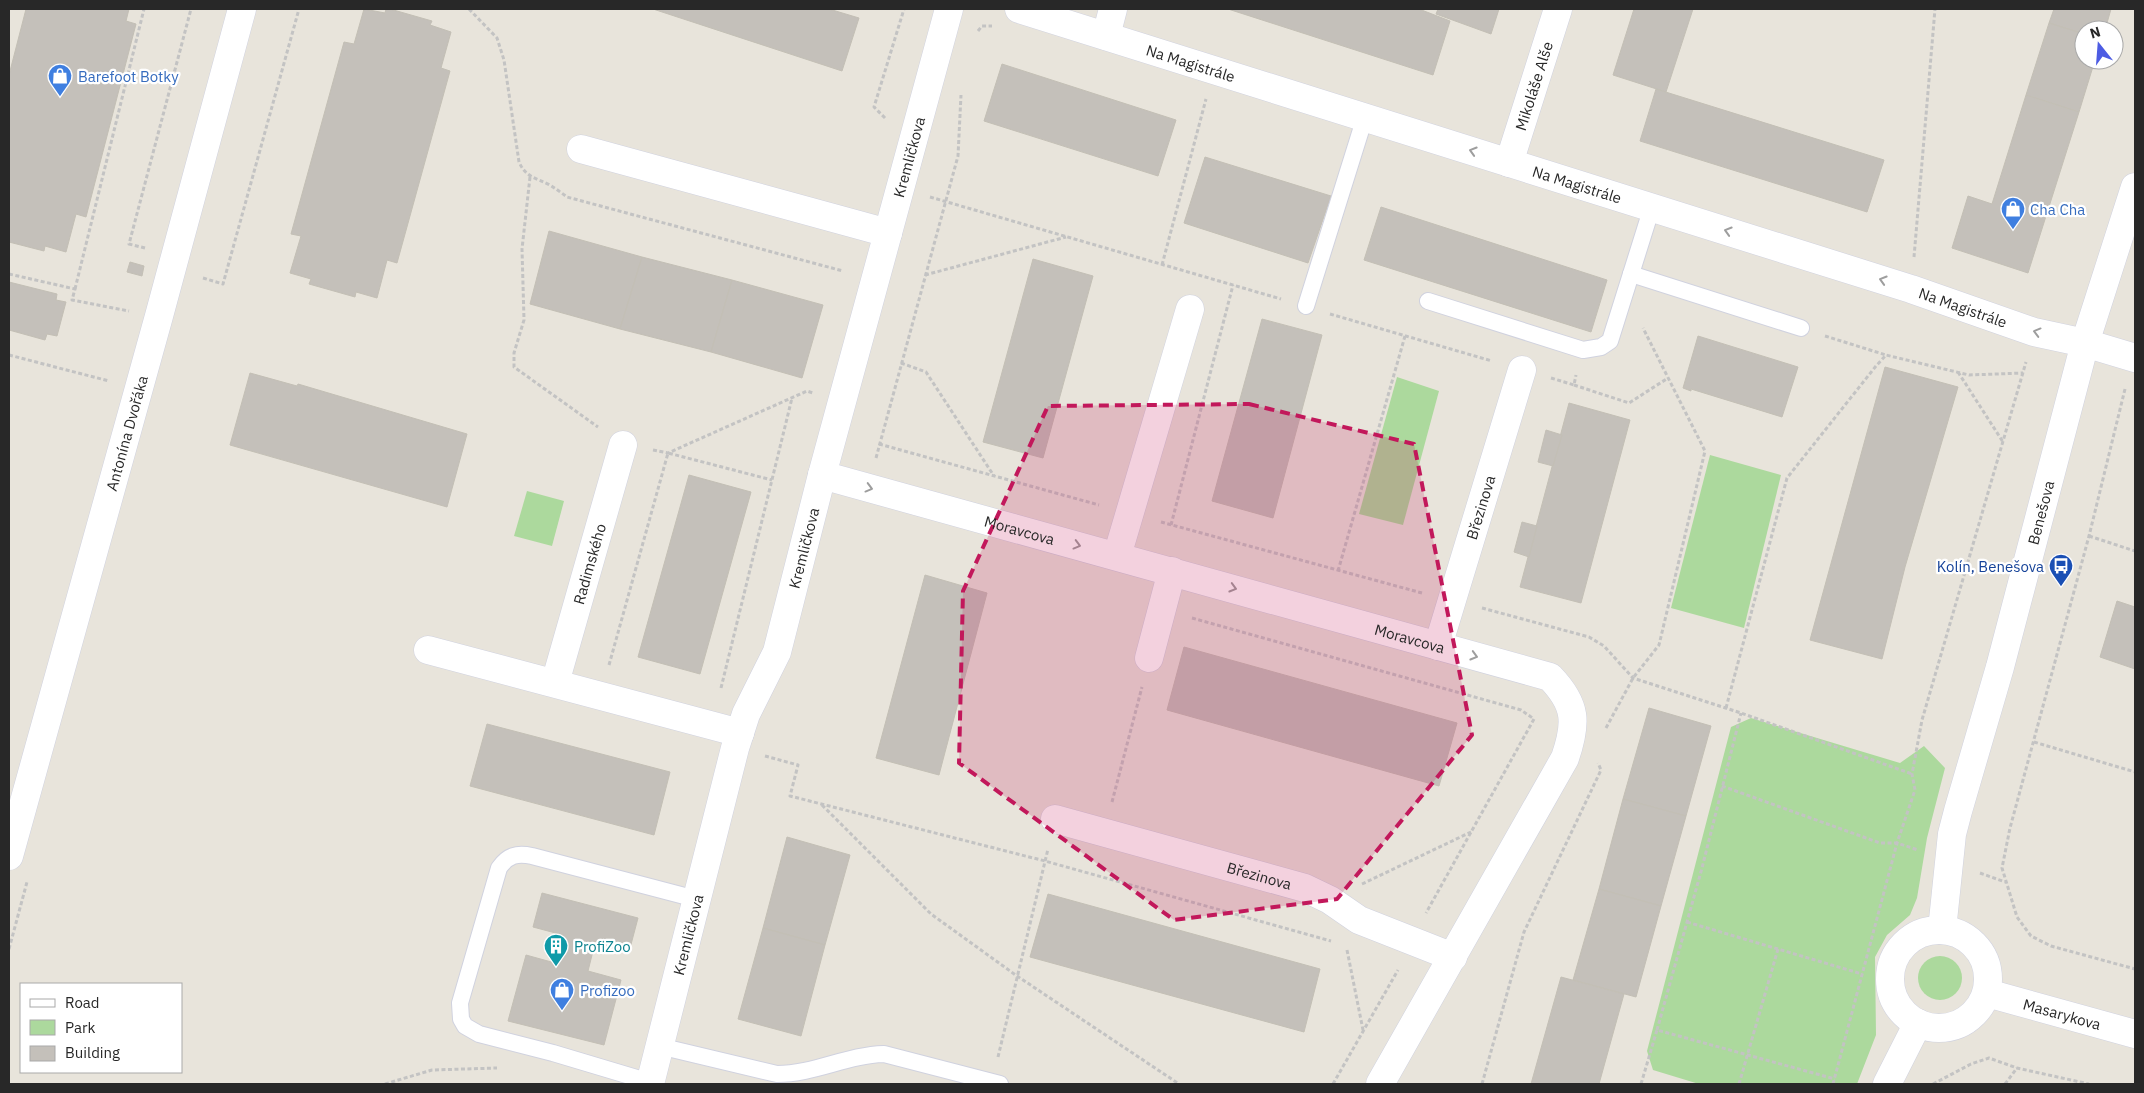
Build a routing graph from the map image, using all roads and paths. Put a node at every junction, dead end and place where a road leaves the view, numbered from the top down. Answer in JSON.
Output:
{"nodes":[{"id":1,"x":144,"y":9,"type":"edge"},
{"id":2,"x":191,"y":9,"type":"edge"},
{"id":3,"x":242,"y":9,"type":"edge"},
{"id":4,"x":299,"y":9,"type":"edge"},
{"id":5,"x":949,"y":9,"type":"edge"},
{"id":6,"x":1113,"y":9,"type":"edge"},
{"id":7,"x":1558,"y":9,"type":"edge"},
{"id":8,"x":1935,"y":9,"type":"edge"},
{"id":9,"x":1011,"y":19,"type":"edge"},
{"id":10,"x":1106,"y":36,"type":"junction"},
{"id":11,"x":976,"y":38,"type":"dead end"},
{"id":12,"x":1212,"y":69,"type":"junction"},
{"id":13,"x":963,"y":90,"type":"dead end"},
{"id":14,"x":1364,"y":117,"type":"junction"},
{"id":15,"x":581,"y":149,"type":"dead end"},
{"id":16,"x":1509,"y":162,"type":"junction"},
{"id":17,"x":530,"y":177,"type":"dead end"},
{"id":18,"x":2135,"y":187,"type":"edge"},
{"id":19,"x":900,"y":188,"type":"junction"},
{"id":20,"x":944,"y":201,"type":"junction"},
{"id":21,"x":1652,"y":207,"type":"junction"},
{"id":22,"x":888,"y":233,"type":"junction"},
{"id":23,"x":1067,"y":237,"type":"junction"},
{"id":24,"x":147,"y":249,"type":"dead end"},
{"id":25,"x":1162,"y":264,"type":"junction"},
{"id":26,"x":9,"y":274,"type":"edge"},
{"id":27,"x":1631,"y":274,"type":"junction"},
{"id":28,"x":924,"y":275,"type":"junction"},
{"id":29,"x":196,"y":276,"type":"dead end"},
{"id":30,"x":1233,"y":285,"type":"junction"},
{"id":31,"x":75,"y":289,"type":"junction"},
{"id":32,"x":1912,"y":289,"type":"junction"},
{"id":33,"x":1625,"y":293,"type":"junction"},
{"id":34,"x":1428,"y":301,"type":"dead end"},
{"id":35,"x":1306,"y":306,"type":"junction"},
{"id":36,"x":1190,"y":309,"type":"dead end"},
{"id":37,"x":159,"y":316,"type":"junction"},
{"id":38,"x":1801,"y":328,"type":"joint"},
{"id":39,"x":2034,"y":332,"type":"junction"},
{"id":40,"x":1405,"y":336,"type":"junction"},
{"id":41,"x":2085,"y":343,"type":"junction"},
{"id":42,"x":1584,"y":350,"type":"junction"},
{"id":43,"x":9,"y":355,"type":"edge"},
{"id":44,"x":1886,"y":355,"type":"junction"},
{"id":45,"x":2134,"y":358,"type":"edge"},
{"id":46,"x":901,"y":363,"type":"junction"},
{"id":47,"x":1522,"y":370,"type":"junction"},
{"id":48,"x":1958,"y":372,"type":"junction"},
{"id":49,"x":2023,"y":373,"type":"junction"},
{"id":50,"x":1668,"y":378,"type":"junction"},
{"id":51,"x":115,"y":382,"type":"dead end"},
{"id":52,"x":1574,"y":385,"type":"junction"},
{"id":53,"x":792,"y":398,"type":"junction"},
{"id":54,"x":842,"y":403,"type":"junction"},
{"id":55,"x":2003,"y":442,"type":"junction"},
{"id":56,"x":879,"y":444,"type":"junction"},
{"id":57,"x":623,"y":445,"type":"junction"},
{"id":58,"x":668,"y":452,"type":"junction"},
{"id":59,"x":822,"y":475,"type":"junction"},
{"id":60,"x":994,"y":476,"type":"junction"},
{"id":61,"x":772,"y":480,"type":"junction"},
{"id":62,"x":869,"y":488,"type":"junction"},
{"id":63,"x":1130,"y":514,"type":"junction"},
{"id":64,"x":1171,"y":525,"type":"junction"},
{"id":65,"x":2089,"y":536,"type":"junction"},
{"id":66,"x":2135,"y":550,"type":"edge"},
{"id":67,"x":1117,"y":556,"type":"junction"},
{"id":68,"x":1172,"y":571,"type":"junction"},
{"id":69,"x":1338,"y":571,"type":"junction"},
{"id":70,"x":1451,"y":600,"type":"junction"},
{"id":71,"x":1162,"y":610,"type":"junction"},
{"id":72,"x":1438,"y":646,"type":"junction"},
{"id":73,"x":428,"y":650,"type":"dead end"},
{"id":74,"x":1149,"y":658,"type":"joint"},
{"id":75,"x":608,"y":669,"type":"dead end"},
{"id":76,"x":1633,"y":678,"type":"junction"},
{"id":77,"x":555,"y":683,"type":"junction"},
{"id":78,"x":720,"y":691,"type":"dead end"},
{"id":79,"x":1726,"y":708,"type":"junction"},
{"id":80,"x":1741,"y":713,"type":"junction"},
{"id":81,"x":1602,"y":734,"type":"dead end"},
{"id":82,"x":737,"y":741,"type":"junction"},
{"id":83,"x":2034,"y":742,"type":"junction"},
{"id":84,"x":1596,"y":756,"type":"dead end"},
{"id":85,"x":2135,"y":772,"type":"edge"},
{"id":86,"x":1912,"y":774,"type":"junction"},
{"id":87,"x":1722,"y":786,"type":"junction"},
{"id":88,"x":822,"y":804,"type":"junction"},
{"id":89,"x":1111,"y":808,"type":"dead end"},
{"id":90,"x":1055,"y":820,"type":"joint"},
{"id":91,"x":1472,"y":831,"type":"junction"},
{"id":92,"x":1897,"y":843,"type":"junction"},
{"id":93,"x":9,"y":856,"type":"edge"},
{"id":94,"x":1949,"y":860,"type":"junction"},
{"id":95,"x":1045,"y":861,"type":"junction"},
{"id":96,"x":2006,"y":882,"type":"junction"},
{"id":97,"x":696,"y":899,"type":"junction"},
{"id":98,"x":1330,"y":900,"type":"junction"},
{"id":99,"x":1686,"y":922,"type":"junction"},
{"id":100,"x":1942,"y":930,"type":"junction"},
{"id":101,"x":1336,"y":942,"type":"dead end"},
{"id":102,"x":1410,"y":942,"type":"junction"},
{"id":103,"x":1354,"y":947,"type":"dead end"},
{"id":104,"x":1778,"y":949,"type":"junction"},
{"id":105,"x":1453,"y":958,"type":"junction"},
{"id":106,"x":2135,"y":969,"type":"edge"},
{"id":107,"x":1862,"y":974,"type":"junction"},
{"id":108,"x":1017,"y":976,"type":"junction"},
{"id":109,"x":1987,"y":993,"type":"junction"},
{"id":110,"x":1918,"y":1024,"type":"junction"},
{"id":111,"x":1363,"y":1030,"type":"junction"},
{"id":112,"x":1657,"y":1030,"type":"junction"},
{"id":113,"x":2135,"y":1034,"type":"edge"},
{"id":114,"x":659,"y":1046,"type":"junction"},
{"id":115,"x":1747,"y":1054,"type":"junction"},
{"id":116,"x":500,"y":1068,"type":"dead end"},
{"id":117,"x":2017,"y":1068,"type":"junction"},
{"id":118,"x":1835,"y":1078,"type":"junction"},
{"id":119,"x":650,"y":1083,"type":"edge"},
{"id":120,"x":996,"y":1083,"type":"edge"},
{"id":121,"x":385,"y":1084,"type":"edge"},
{"id":122,"x":1179,"y":1084,"type":"edge"},
{"id":123,"x":1332,"y":1084,"type":"edge"},
{"id":124,"x":1380,"y":1084,"type":"edge"},
{"id":125,"x":1482,"y":1084,"type":"edge"},
{"id":126,"x":1641,"y":1084,"type":"edge"},
{"id":127,"x":1739,"y":1084,"type":"edge"},
{"id":128,"x":1834,"y":1084,"type":"edge"},
{"id":129,"x":1887,"y":1084,"type":"edge"},
{"id":130,"x":1933,"y":1084,"type":"edge"},
{"id":131,"x":2005,"y":1084,"type":"edge"},
{"id":132,"x":2090,"y":1084,"type":"edge"}],
"edges":[{"from":1,"to":31,"type":"path"},
{"from":2,"to":24,"type":"path"},
{"from":3,"to":37,"type":"street","name":"Antonína Dvořáka"},
{"from":4,"to":29,"type":"path"},
{"from":5,"to":19,"type":"street","name":"Kremličkova"},
{"from":6,"to":10,"type":"street"},
{"from":7,"to":16,"type":"street","name":"Mikoláše Alše"},
{"from":8,"to":32,"type":"path"},
{"from":9,"to":10,"type":"street","name":"Na Magistrále"},
{"from":9,"to":11,"type":"path"},
{"from":10,"to":12,"type":"street","name":"Na Magistrále"},
{"from":12,"to":14,"type":"street","name":"Na Magistrále"},
{"from":12,"to":25,"type":"path"},
{"from":13,"to":20,"type":"path"},
{"from":16,"to":14,"type":"street","name":"Na Magistrále","one_way":true},
{"from":14,"to":35,"type":"lane"},
{"from":15,"to":22,"type":"street"},
{"from":16,"to":21,"type":"street","name":"Na Magistrále"},
{"from":17,"to":57,"type":"path"},
{"from":18,"to":41,"type":"street","name":"Benešova"},
{"from":19,"to":20,"type":"path"},
{"from":19,"to":22,"type":"street","name":"Kremličkova"},
{"from":20,"to":23,"type":"path"},
{"from":20,"to":28,"type":"path"},
{"from":21,"to":27,"type":"lane"},
{"from":32,"to":21,"type":"street","name":"Na Magistrále","one_way":true},
{"from":22,"to":54,"type":"street","name":"Kremličkova"},
{"from":23,"to":25,"type":"path"},
{"from":23,"to":28,"type":"path"},
{"from":25,"to":30,"type":"path"},
{"from":26,"to":31,"type":"path"},
{"from":27,"to":33,"type":"lane"},
{"from":27,"to":38,"type":"lane"},
{"from":28,"to":46,"type":"path"},
{"from":30,"to":35,"type":"path"},
{"from":30,"to":64,"type":"path"},
{"from":31,"to":37,"type":"path"},
{"from":32,"to":39,"type":"street","name":"Na Magistrále"},
{"from":33,"to":42,"type":"lane"},
{"from":33,"to":50,"type":"path"},
{"from":34,"to":42,"type":"lane"},
{"from":35,"to":40,"type":"path"},
{"from":36,"to":63,"type":"street"},
{"from":37,"to":93,"type":"street","name":"Antonína Dvořáka"},
{"from":38,"to":44,"type":"path"},
{"from":41,"to":39,"type":"street","name":"Na Magistrále","one_way":true},
{"from":39,"to":49,"type":"path"},
{"from":40,"to":47,"type":"path"},
{"from":40,"to":69,"type":"path"},
{"from":41,"to":45,"type":"street","name":"Na Magistrále"},
{"from":41,"to":94,"type":"street","name":"Benešova"},
{"from":42,"to":52,"type":"path"},
{"from":43,"to":51,"type":"path"},
{"from":44,"to":48,"type":"path"},
{"from":44,"to":79,"type":"path"},
{"from":45,"to":65,"type":"path"},
{"from":46,"to":56,"type":"path"},
{"from":46,"to":60,"type":"path"},
{"from":47,"to":52,"type":"path"},
{"from":47,"to":70,"type":"street","name":"Březinova"},
{"from":48,"to":49,"type":"path"},
{"from":48,"to":55,"type":"path"},
{"from":49,"to":55,"type":"path"},
{"from":50,"to":52,"type":"path"},
{"from":50,"to":76,"type":"path"},
{"from":53,"to":54,"type":"path"},
{"from":53,"to":58,"type":"path"},
{"from":53,"to":61,"type":"path"},
{"from":54,"to":59,"type":"street","name":"Kremličkova"},
{"from":55,"to":86,"type":"path"},
{"from":56,"to":60,"type":"path"},
{"from":56,"to":62,"type":"path"},
{"from":57,"to":58,"type":"path"},
{"from":57,"to":77,"type":"street","name":"Radimského"},
{"from":58,"to":61,"type":"path"},
{"from":58,"to":75,"type":"path"},
{"from":59,"to":62,"type":"street","name":"Moravcova"},
{"from":59,"to":82,"type":"street","name":"Kremličkova"},
{"from":60,"to":63,"type":"path"},
{"from":61,"to":78,"type":"path"},
{"from":62,"to":67,"type":"street","name":"Moravcova","one_way":true},
{"from":63,"to":64,"type":"path"},
{"from":63,"to":67,"type":"street"},
{"from":64,"to":69,"type":"path"},
{"from":65,"to":66,"type":"path"},
{"from":65,"to":83,"type":"path"},
{"from":67,"to":68,"type":"street","name":"Moravcova"},
{"from":68,"to":71,"type":"street"},
{"from":68,"to":72,"type":"street","name":"Moravcova","one_way":true},
{"from":69,"to":70,"type":"path"},
{"from":70,"to":72,"type":"street","name":"Březinova"},
{"from":70,"to":76,"type":"path"},
{"from":71,"to":74,"type":"street"},
{"from":71,"to":91,"type":"path"},
{"from":72,"to":105,"type":"street","name":"Moravcova","one_way":true},
{"from":73,"to":77,"type":"street"},
{"from":74,"to":89,"type":"path"},
{"from":76,"to":79,"type":"path"},
{"from":76,"to":81,"type":"path"},
{"from":77,"to":82,"type":"street"},
{"from":79,"to":80,"type":"path"},
{"from":80,"to":86,"type":"path"},
{"from":80,"to":87,"type":"path"},
{"from":82,"to":88,"type":"path"},
{"from":82,"to":97,"type":"street","name":"Kremličkova"},
{"from":83,"to":85,"type":"path"},
{"from":83,"to":96,"type":"path"},
{"from":84,"to":125,"type":"path"},
{"from":86,"to":92,"type":"path"},
{"from":87,"to":92,"type":"path"},
{"from":87,"to":99,"type":"path"},
{"from":88,"to":95,"type":"path"},
{"from":88,"to":108,"type":"path"},
{"from":90,"to":95,"type":"path"},
{"from":90,"to":98,"type":"street","name":"Březinova"},
{"from":91,"to":98,"type":"path"},
{"from":91,"to":102,"type":"path"},
{"from":92,"to":94,"type":"path"},
{"from":92,"to":107,"type":"path"},
{"from":94,"to":96,"type":"path"},
{"from":94,"to":100,"type":"street","name":"Benešova"},
{"from":95,"to":101,"type":"path"},
{"from":95,"to":108,"type":"path"},
{"from":96,"to":106,"type":"path"},
{"from":97,"to":114,"type":"street","name":"Kremličkova"},
{"from":97,"to":119,"type":"lane"},
{"from":98,"to":102,"type":"street","name":"Březinova"},
{"from":99,"to":104,"type":"path"},
{"from":99,"to":112,"type":"path"},
{"from":100,"to":109,"type":"street"},
{"from":100,"to":110,"type":"street"},
{"from":102,"to":105,"type":"street","name":"Březinova"},
{"from":102,"to":111,"type":"path"},
{"from":103,"to":111,"type":"path"},
{"from":104,"to":107,"type":"path"},
{"from":104,"to":115,"type":"path"},
{"from":105,"to":124,"type":"street","name":"Moravcova"},
{"from":107,"to":118,"type":"path"},
{"from":108,"to":120,"type":"path"},
{"from":108,"to":122,"type":"path"},
{"from":109,"to":110,"type":"street"},
{"from":109,"to":113,"type":"street","name":"Masarykova"},
{"from":110,"to":129,"type":"street"},
{"from":111,"to":123,"type":"path"},
{"from":112,"to":115,"type":"path"},
{"from":112,"to":126,"type":"path"},
{"from":114,"to":119,"type":"street","name":"Kremličkova"},
{"from":114,"to":120,"type":"lane"},
{"from":115,"to":118,"type":"path"},
{"from":115,"to":127,"type":"path"},
{"from":116,"to":121,"type":"path"},
{"from":117,"to":130,"type":"path"},
{"from":117,"to":131,"type":"path"},
{"from":117,"to":132,"type":"path"},
{"from":118,"to":128,"type":"path"}]}
